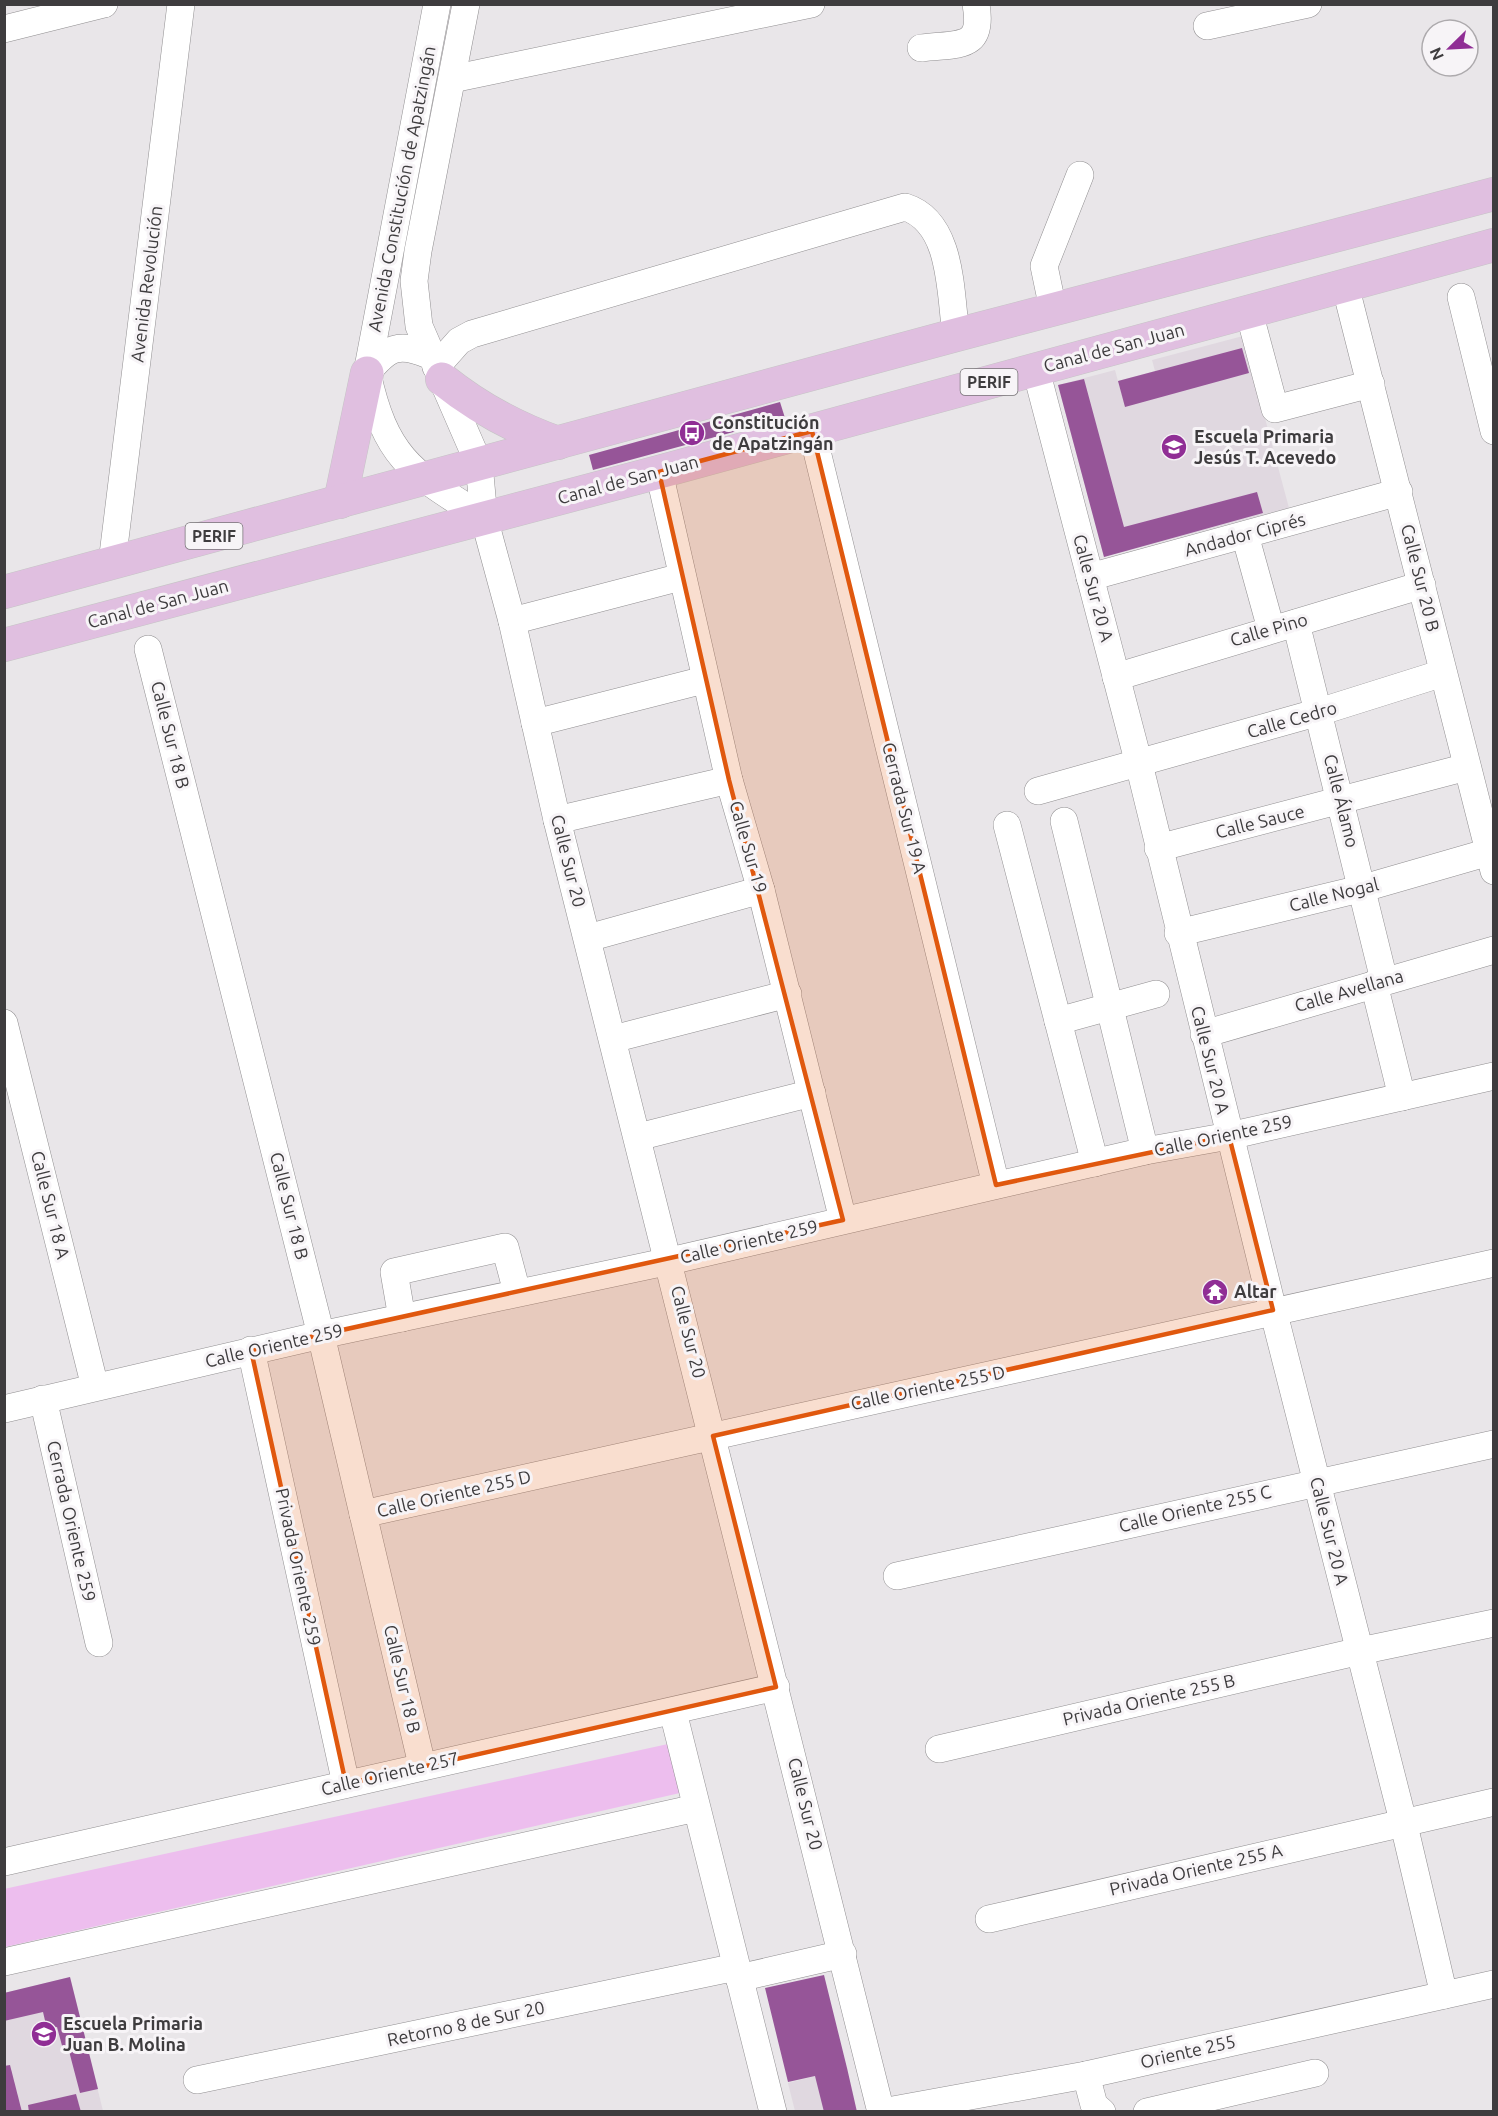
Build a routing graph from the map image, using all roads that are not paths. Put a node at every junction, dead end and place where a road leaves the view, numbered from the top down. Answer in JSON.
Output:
{"nodes":[{"id":1,"x":104,"y":4,"type":"edge"},
{"id":2,"x":182,"y":4,"type":"edge"},
{"id":3,"x":437,"y":4,"type":"edge"},
{"id":4,"x":452,"y":4,"type":"edge"},
{"id":5,"x":466,"y":4,"type":"edge"},
{"id":6,"x":811,"y":4,"type":"edge"},
{"id":7,"x":976,"y":4,"type":"edge"},
{"id":8,"x":1308,"y":4,"type":"edge"},
{"id":9,"x":1207,"y":26,"type":"dead end"},
{"id":10,"x":4,"y":29,"type":"edge"},
{"id":11,"x":921,"y":48,"type":"dead end"},
{"id":12,"x":452,"y":79,"type":"junction"},
{"id":13,"x":1080,"y":175,"type":"dead end"},
{"id":14,"x":1494,"y":194,"type":"edge"},
{"id":15,"x":1494,"y":245,"type":"edge"},
{"id":16,"x":1345,"y":285,"type":"junction"},
{"id":17,"x":398,"y":287,"type":"junction"},
{"id":18,"x":1461,"y":297,"type":"dead end"},
{"id":19,"x":1053,"y":309,"type":"junction"},
{"id":20,"x":1250,"y":312,"type":"junction"},
{"id":21,"x":419,"y":326,"type":"junction"},
{"id":22,"x":956,"y":335,"type":"junction"},
{"id":23,"x":459,"y":341,"type":"junction"},
{"id":24,"x":436,"y":367,"type":"junction"},
{"id":25,"x":1036,"y":370,"type":"junction"},
{"id":26,"x":367,"y":373,"type":"junction"},
{"id":27,"x":1371,"y":384,"type":"junction"},
{"id":28,"x":812,"y":431,"type":"junction"},
{"id":29,"x":1494,"y":431,"type":"edge"},
{"id":30,"x":558,"y":443,"type":"junction"},
{"id":31,"x":478,"y":464,"type":"junction"},
{"id":32,"x":659,"y":472,"type":"junction"},
{"id":33,"x":423,"y":479,"type":"junction"},
{"id":34,"x":1399,"y":492,"type":"junction"},
{"id":35,"x":340,"y":502,"type":"junction"},
{"id":36,"x":484,"y":518,"type":"junction"},
{"id":37,"x":1245,"y":535,"type":"junction"},
{"id":38,"x":112,"y":563,"type":"junction"},
{"id":39,"x":681,"y":577,"type":"junction"},
{"id":40,"x":1090,"y":577,"type":"junction"},
{"id":41,"x":1422,"y":585,"type":"junction"},
{"id":42,"x":4,"y":592,"type":"edge"},
{"id":43,"x":512,"y":621,"type":"junction"},
{"id":44,"x":1284,"y":626,"type":"junction"},
{"id":45,"x":4,"y":645,"type":"edge"},
{"id":46,"x":148,"y":649,"type":"dead end"},
{"id":47,"x":1443,"y":673,"type":"junction"},
{"id":48,"x":1116,"y":677,"type":"junction"},
{"id":49,"x":704,"y":680,"type":"junction"},
{"id":50,"x":1319,"y":712,"type":"junction"},
{"id":51,"x":535,"y":723,"type":"junction"},
{"id":52,"x":1139,"y":764,"type":"junction"},
{"id":53,"x":1467,"y":767,"type":"junction"},
{"id":54,"x":729,"y":780,"type":"junction"},
{"id":55,"x":1038,"y":791,"type":"dead end"},
{"id":56,"x":1341,"y":802,"type":"junction"},
{"id":57,"x":557,"y":820,"type":"junction"},
{"id":58,"x":1064,"y":821,"type":"dead end"},
{"id":59,"x":1007,"y":825,"type":"dead end"},
{"id":60,"x":1158,"y":848,"type":"junction"},
{"id":61,"x":1491,"y":862,"type":"edge"},
{"id":62,"x":1364,"y":888,"type":"junction"},
{"id":63,"x":761,"y":890,"type":"junction"},
{"id":64,"x":1178,"y":933,"type":"junction"},
{"id":65,"x":588,"y":938,"type":"junction"},
{"id":66,"x":1494,"y":950,"type":"edge"},
{"id":67,"x":1379,"y":982,"type":"junction"},
{"id":68,"x":788,"y":993,"type":"junction"},
{"id":69,"x":1156,"y":994,"type":"dead end"},
{"id":70,"x":1109,"y":1007,"type":"junction"},
{"id":71,"x":1058,"y":1021,"type":"junction"},
{"id":72,"x":4,"y":1023,"type":"edge"},
{"id":73,"x":1204,"y":1034,"type":"junction"},
{"id":74,"x":612,"y":1039,"type":"junction"},
{"id":75,"x":1494,"y":1076,"type":"edge"},
{"id":76,"x":812,"y":1093,"type":"junction"},
{"id":77,"x":1402,"y":1097,"type":"junction"},
{"id":78,"x":1229,"y":1136,"type":"junction"},
{"id":79,"x":638,"y":1137,"type":"junction"},
{"id":80,"x":1146,"y":1151,"type":"junction"},
{"id":81,"x":1095,"y":1163,"type":"junction"},
{"id":82,"x":996,"y":1185,"type":"junction"},
{"id":83,"x":843,"y":1220,"type":"junction"},
{"id":84,"x":670,"y":1261,"type":"junction"},
{"id":85,"x":1494,"y":1263,"type":"edge"},
{"id":86,"x":517,"y":1292,"type":"junction"},
{"id":87,"x":1272,"y":1310,"type":"junction"},
{"id":88,"x":402,"y":1318,"type":"junction"},
{"id":89,"x":321,"y":1335,"type":"junction"},
{"id":90,"x":251,"y":1350,"type":"junction"},
{"id":91,"x":95,"y":1387,"type":"junction"},
{"id":92,"x":42,"y":1399,"type":"junction"},
{"id":93,"x":4,"y":1409,"type":"edge"},
{"id":94,"x":713,"y":1436,"type":"junction"},
{"id":95,"x":1494,"y":1444,"type":"edge"},
{"id":96,"x":1316,"y":1482,"type":"junction"},
{"id":97,"x":363,"y":1514,"type":"junction"},
{"id":98,"x":897,"y":1576,"type":"dead end"},
{"id":99,"x":1494,"y":1623,"type":"edge"},
{"id":100,"x":99,"y":1643,"type":"dead end"},
{"id":101,"x":1360,"y":1651,"type":"junction"},
{"id":102,"x":776,"y":1687,"type":"junction"},
{"id":103,"x":673,"y":1712,"type":"junction"},
{"id":104,"x":939,"y":1749,"type":"dead end"},
{"id":105,"x":422,"y":1765,"type":"junction"},
{"id":106,"x":346,"y":1784,"type":"junction"},
{"id":107,"x":1494,"y":1802,"type":"edge"},
{"id":108,"x":696,"y":1808,"type":"junction"},
{"id":109,"x":1403,"y":1821,"type":"junction"},
{"id":110,"x":4,"y":1862,"type":"edge"},
{"id":111,"x":989,"y":1919,"type":"dead end"},
{"id":112,"x":843,"y":1954,"type":"junction"},
{"id":113,"x":4,"y":1962,"type":"edge"},
{"id":114,"x":737,"y":1973,"type":"junction"},
{"id":115,"x":1494,"y":1984,"type":"edge"},
{"id":116,"x":1444,"y":1995,"type":"junction"},
{"id":117,"x":1315,"y":2073,"type":"dead end"},
{"id":118,"x":1086,"y":2075,"type":"junction"},
{"id":119,"x":197,"y":2080,"type":"dead end"},
{"id":120,"x":773,"y":2112,"type":"edge"},
{"id":121,"x":882,"y":2112,"type":"edge"},
{"id":122,"x":1102,"y":2112,"type":"edge"},
{"id":123,"x":1147,"y":2112,"type":"edge"}],
"edges":[{"from":1,"to":10,"type":"street"},
{"from":2,"to":38,"type":"street","name":"Avenida Revolución"},
{"from":3,"to":26,"type":"street","name":"Avenida Constitución de Apatzingán"},
{"from":4,"to":17,"type":"street","name":"Avenida Constitución de Apatzingán"},
{"from":5,"to":12,"type":"street","name":"Avenida Constitución de Apatzingán"},
{"from":6,"to":12,"type":"street"},
{"from":7,"to":11,"type":"street"},
{"from":8,"to":9,"type":"street"},
{"from":12,"to":21,"type":"street","name":"Avenida Constitución de Apatzingán"},
{"from":13,"to":19,"type":"street"},
{"from":14,"to":19,"type":"main road","number":"PERIF"},
{"from":15,"to":16,"type":"main road","name":"Canal de San Juan","number":"PERIF"},
{"from":16,"to":20,"type":"main road","name":"Canal de San Juan","number":"PERIF"},
{"from":16,"to":27,"type":"street","name":"Calle Sur 20 B"},
{"from":17,"to":21,"type":"street"},
{"from":17,"to":26,"type":"street","name":"Avenida Constitución de Apatzingán"},
{"from":18,"to":29,"type":"street"},
{"from":19,"to":22,"type":"main road","number":"PERIF"},
{"from":20,"to":25,"type":"main road","name":"Canal de San Juan","number":"PERIF"},
{"from":20,"to":27,"type":"street"},
{"from":21,"to":23,"type":"street"},
{"from":21,"to":24,"type":"street","name":"Avenida Constitución de Apatzingán"},
{"from":22,"to":23,"type":"street"},
{"from":22,"to":30,"type":"main road","number":"PERIF"},
{"from":23,"to":24,"type":"street"},
{"from":24,"to":26,"type":"street"},
{"from":24,"to":30,"type":"main road"},
{"from":24,"to":31,"type":"street","name":"Avenida Constitución de Apatzingán"},
{"from":25,"to":28,"type":"main road","name":"Canal de San Juan","number":"PERIF"},
{"from":25,"to":40,"type":"street","name":"Calle Sur 20 A"},
{"from":26,"to":33,"type":"street","name":"Avenida Constitución de Apatzingán"},
{"from":26,"to":35,"type":"main road"},
{"from":27,"to":34,"type":"street","name":"Calle Sur 20 B"},
{"from":28,"to":32,"type":"main road","name":"Canal de San Juan","number":"PERIF"},
{"from":28,"to":82,"type":"street","name":"Cerrada Sur 19 A"},
{"from":30,"to":31,"type":"main road","number":"PERIF"},
{"from":31,"to":33,"type":"main road","number":"PERIF"},
{"from":31,"to":36,"type":"street","name":"Avenida Constitución de Apatzingán"},
{"from":32,"to":36,"type":"main road","name":"Canal de San Juan","number":"PERIF"},
{"from":32,"to":39,"type":"street","name":"Calle Sur 19"},
{"from":33,"to":35,"type":"main road","number":"PERIF"},
{"from":33,"to":36,"type":"street","name":"Avenida Constitución de Apatzingán"},
{"from":34,"to":37,"type":"street","name":"Andador Ciprés"},
{"from":34,"to":41,"type":"street","name":"Calle Sur 20 B"},
{"from":35,"to":38,"type":"main road","number":"PERIF"},
{"from":36,"to":43,"type":"street","name":"Calle Sur 20"},
{"from":36,"to":45,"type":"main road","name":"Canal de San Juan","number":"PERIF"},
{"from":37,"to":40,"type":"street","name":"Andador Ciprés"},
{"from":37,"to":44,"type":"street","name":"Calle Álamo"},
{"from":38,"to":42,"type":"main road","number":"PERIF"},
{"from":39,"to":43,"type":"street"},
{"from":39,"to":49,"type":"street","name":"Calle Sur 19"},
{"from":40,"to":48,"type":"street","name":"Calle Sur 20 A"},
{"from":41,"to":44,"type":"street","name":"Calle Pino"},
{"from":41,"to":47,"type":"street","name":"Calle Sur 20 B"},
{"from":43,"to":51,"type":"street","name":"Calle Sur 20"},
{"from":44,"to":48,"type":"street","name":"Calle Pino"},
{"from":44,"to":50,"type":"street","name":"Calle Álamo"},
{"from":46,"to":89,"type":"street","name":"Calle Sur 18 B"},
{"from":47,"to":50,"type":"street","name":"Calle Cedro"},
{"from":47,"to":53,"type":"street","name":"Calle Sur 20 B"},
{"from":48,"to":52,"type":"street","name":"Calle Sur 20 A"},
{"from":49,"to":51,"type":"street"},
{"from":49,"to":54,"type":"street","name":"Calle Sur 19"},
{"from":50,"to":52,"type":"street","name":"Calle Cedro"},
{"from":50,"to":56,"type":"street","name":"Calle Álamo"},
{"from":51,"to":57,"type":"street","name":"Calle Sur 20"},
{"from":52,"to":55,"type":"street","name":"Calle Cedro"},
{"from":52,"to":60,"type":"street","name":"Calle Sur 20 A"},
{"from":53,"to":56,"type":"street","name":"Calle Sauce"},
{"from":53,"to":61,"type":"street","name":"Calle Sur 20 B"},
{"from":54,"to":57,"type":"street"},
{"from":54,"to":63,"type":"street","name":"Calle Sur 19"},
{"from":56,"to":60,"type":"street","name":"Calle Sauce"},
{"from":56,"to":62,"type":"street","name":"Calle Álamo"},
{"from":57,"to":65,"type":"street","name":"Calle Sur 20"},
{"from":58,"to":70,"type":"street"},
{"from":59,"to":71,"type":"street"},
{"from":60,"to":64,"type":"street","name":"Calle Sur 20 A"},
{"from":61,"to":62,"type":"street","name":"Calle Nogal"},
{"from":62,"to":64,"type":"street","name":"Calle Nogal"},
{"from":62,"to":67,"type":"street","name":"Calle Álamo"},
{"from":63,"to":65,"type":"street"},
{"from":63,"to":68,"type":"street","name":"Calle Sur 19"},
{"from":64,"to":73,"type":"street","name":"Calle Sur 20 A"},
{"from":65,"to":74,"type":"street","name":"Calle Sur 20"},
{"from":66,"to":67,"type":"street","name":"Calle Avellana"},
{"from":67,"to":73,"type":"street","name":"Calle Avellana"},
{"from":67,"to":77,"type":"street","name":"Calle Álamo"},
{"from":68,"to":74,"type":"street"},
{"from":68,"to":76,"type":"street","name":"Calle Sur 19"},
{"from":69,"to":70,"type":"street"},
{"from":70,"to":71,"type":"street"},
{"from":70,"to":80,"type":"street"},
{"from":71,"to":81,"type":"street"},
{"from":72,"to":91,"type":"street","name":"Calle Sur 18 A"},
{"from":73,"to":78,"type":"street","name":"Calle Sur 20 A"},
{"from":74,"to":79,"type":"street","name":"Calle Sur 20"},
{"from":75,"to":77,"type":"street","name":"Calle Oriente 259"},
{"from":76,"to":79,"type":"street"},
{"from":76,"to":83,"type":"street","name":"Calle Sur 19"},
{"from":77,"to":78,"type":"street","name":"Calle Oriente 259"},
{"from":78,"to":80,"type":"street","name":"Calle Oriente 259"},
{"from":78,"to":87,"type":"street","name":"Calle Sur 20 A"},
{"from":79,"to":84,"type":"street","name":"Calle Sur 20"},
{"from":80,"to":81,"type":"street","name":"Calle Oriente 259"},
{"from":81,"to":82,"type":"street","name":"Calle Oriente 259"},
{"from":82,"to":83,"type":"street","name":"Calle Oriente 259"},
{"from":83,"to":84,"type":"street","name":"Calle Oriente 259"},
{"from":84,"to":86,"type":"street","name":"Calle Oriente 259"},
{"from":84,"to":94,"type":"street","name":"Calle Sur 20"},
{"from":85,"to":87,"type":"street","name":"Calle Oriente 255 D"},
{"from":86,"to":88,"type":"street","name":"Calle Oriente 259"},
{"from":86,"to":88,"type":"street"},
{"from":87,"to":94,"type":"street","name":"Calle Oriente 255 D"},
{"from":87,"to":96,"type":"street","name":"Calle Sur 20 A"},
{"from":88,"to":89,"type":"street","name":"Calle Oriente 259"},
{"from":89,"to":90,"type":"street","name":"Calle Oriente 259"},
{"from":89,"to":97,"type":"street","name":"Calle Sur 18 B"},
{"from":90,"to":91,"type":"street","name":"Calle Oriente 259"},
{"from":90,"to":106,"type":"street","name":"Privada Oriente 259"},
{"from":91,"to":92,"type":"street","name":"Calle Oriente 259"},
{"from":92,"to":93,"type":"street","name":"Calle Oriente 259"},
{"from":92,"to":100,"type":"street","name":"Cerrada Oriente 259"},
{"from":94,"to":97,"type":"street","name":"Calle Oriente 255 D"},
{"from":94,"to":102,"type":"street","name":"Calle Sur 20"},
{"from":95,"to":96,"type":"street","name":"Calle Oriente 255 C"},
{"from":96,"to":98,"type":"street","name":"Calle Oriente 255 C"},
{"from":96,"to":101,"type":"street","name":"Calle Sur 20 A"},
{"from":97,"to":105,"type":"street","name":"Calle Sur 18 B"},
{"from":99,"to":101,"type":"street","name":"Privada Oriente 255 B"},
{"from":101,"to":104,"type":"street","name":"Privada Oriente 255 B"},
{"from":101,"to":109,"type":"street","name":"Calle Sur 20 A"},
{"from":102,"to":103,"type":"street","name":"Calle Oriente 257"},
{"from":102,"to":112,"type":"street","name":"Calle Sur 20"},
{"from":103,"to":105,"type":"street","name":"Calle Oriente 257"},
{"from":103,"to":108,"type":"street"},
{"from":105,"to":106,"type":"street","name":"Calle Oriente 257"},
{"from":106,"to":110,"type":"street","name":"Calle Oriente 257"},
{"from":107,"to":109,"type":"street","name":"Privada Oriente 255 A"},
{"from":108,"to":113,"type":"street"},
{"from":108,"to":114,"type":"street"},
{"from":109,"to":111,"type":"street","name":"Privada Oriente 255 A"},
{"from":109,"to":116,"type":"street","name":"Calle Sur 20 A"},
{"from":112,"to":114,"type":"street","name":"Retorno 8 de Sur 20"},
{"from":112,"to":121,"type":"street","name":"Calle Sur 20"},
{"from":114,"to":119,"type":"street","name":"Retorno 8 de Sur 20"},
{"from":114,"to":120,"type":"street"},
{"from":115,"to":116,"type":"street","name":"Oriente 255"},
{"from":116,"to":118,"type":"street","name":"Oriente 255"},
{"from":117,"to":123,"type":"street"},
{"from":118,"to":121,"type":"street","name":"Oriente 255"},
{"from":118,"to":122,"type":"street"}]}
